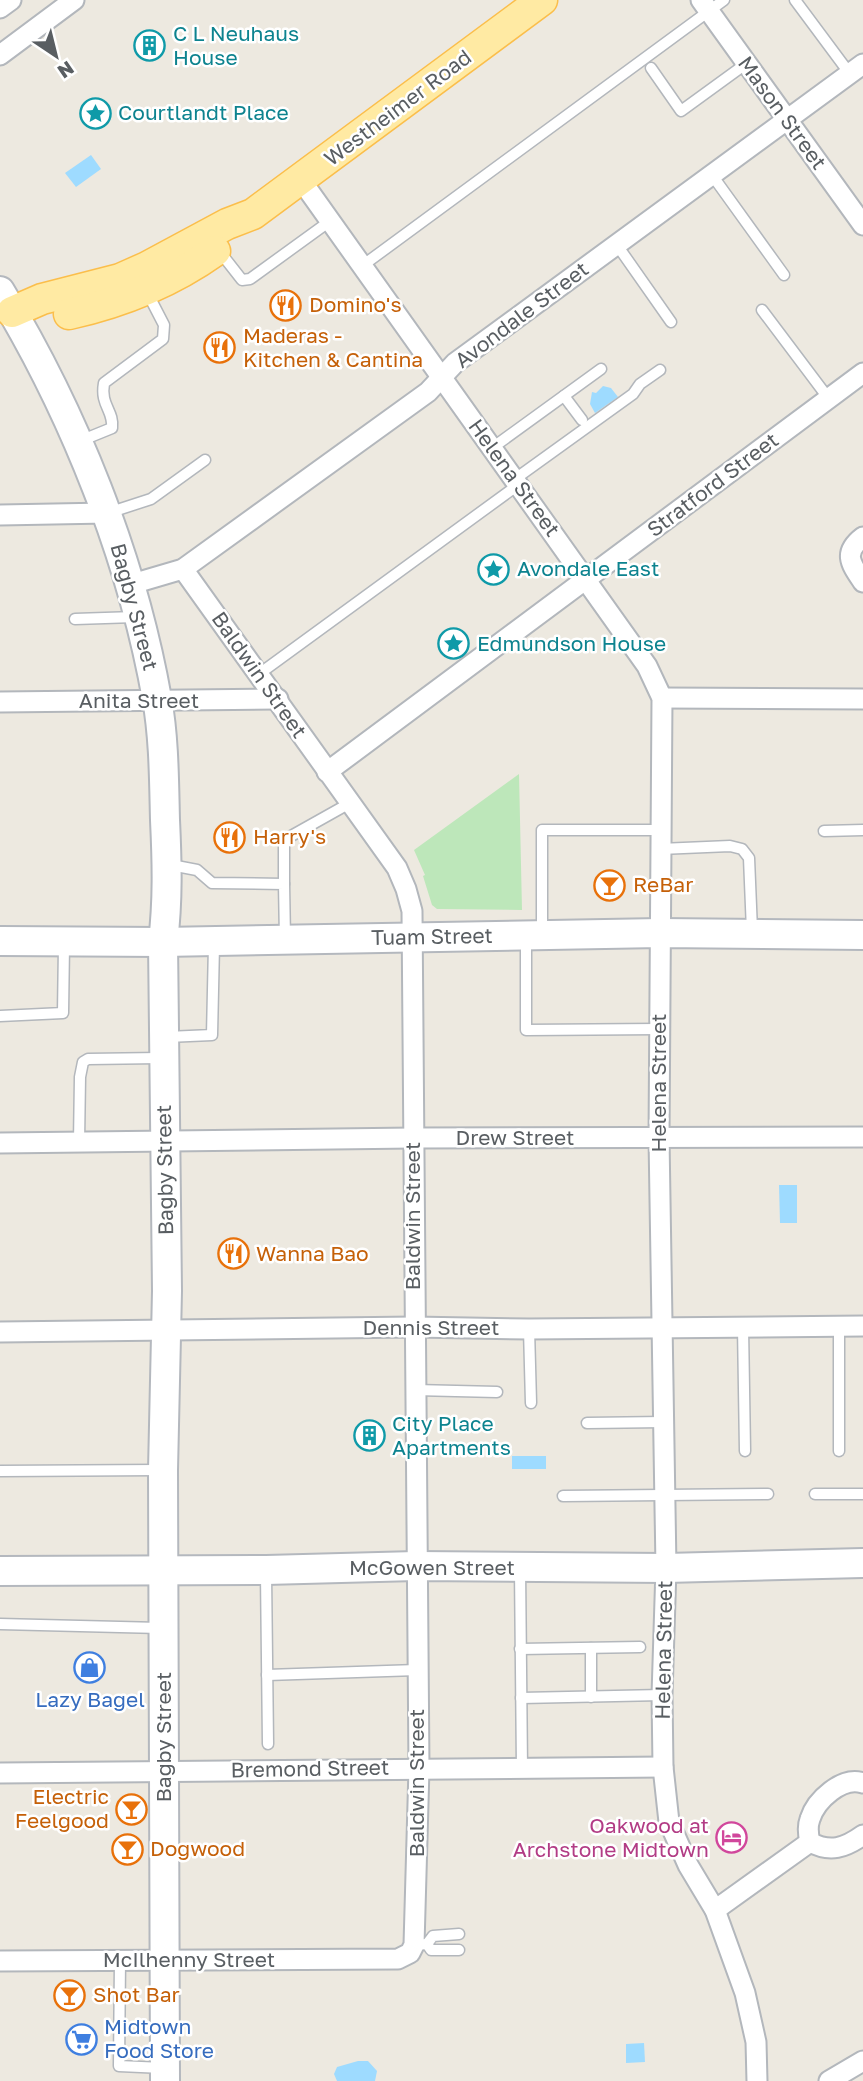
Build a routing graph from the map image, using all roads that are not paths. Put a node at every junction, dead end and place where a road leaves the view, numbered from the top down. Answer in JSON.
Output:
{"nodes":[{"id":1,"x":11,"y":0,"type":"edge"},
{"id":2,"x":74,"y":0,"type":"edge"},
{"id":3,"x":542,"y":0,"type":"edge"},
{"id":4,"x":794,"y":0,"type":"edge"},
{"id":5,"x":711,"y":4,"type":"edge"},
{"id":6,"x":0,"y":8,"type":"edge"},
{"id":7,"x":0,"y":55,"type":"edge"},
{"id":8,"x":747,"y":63,"type":"junction"},
{"id":9,"x":650,"y":68,"type":"dead end"},
{"id":10,"x":856,"y":69,"type":"edge"},
{"id":11,"x":788,"y":120,"type":"junction"},
{"id":12,"x":712,"y":175,"type":"junction"},
{"id":13,"x":301,"y":180,"type":"junction"},
{"id":14,"x":253,"y":215,"type":"junction"},
{"id":15,"x":330,"y":221,"type":"junction"},
{"id":16,"x":863,"y":225,"type":"edge"},
{"id":17,"x":617,"y":245,"type":"junction"},
{"id":18,"x":218,"y":249,"type":"junction"},
{"id":19,"x":362,"y":266,"type":"junction"},
{"id":20,"x":784,"y":275,"type":"dead end"},
{"id":21,"x":146,"y":290,"type":"junction"},
{"id":22,"x":4,"y":305,"type":"edge"},
{"id":23,"x":762,"y":310,"type":"dead end"},
{"id":24,"x":671,"y":322,"type":"dead end"},
{"id":25,"x":601,"y":369,"type":"dead end"},
{"id":26,"x":660,"y":370,"type":"dead end"},
{"id":27,"x":863,"y":373,"type":"edge"},
{"id":28,"x":442,"y":377,"type":"junction"},
{"id":29,"x":564,"y":396,"type":"junction"},
{"id":30,"x":828,"y":399,"type":"junction"},
{"id":31,"x":582,"y":420,"type":"dead end"},
{"id":32,"x":78,"y":442,"type":"junction"},
{"id":33,"x":492,"y":448,"type":"junction"},
{"id":34,"x":205,"y":460,"type":"dead end"},
{"id":35,"x":517,"y":482,"type":"junction"},
{"id":36,"x":107,"y":513,"type":"junction"},
{"id":37,"x":0,"y":514,"type":"edge"},
{"id":38,"x":863,"y":537,"type":"edge"},
{"id":39,"x":183,"y":569,"type":"junction"},
{"id":40,"x":586,"y":580,"type":"junction"},
{"id":41,"x":863,"y":582,"type":"edge"},
{"id":42,"x":132,"y":584,"type":"junction"},
{"id":43,"x":139,"y":617,"type":"junction"},
{"id":44,"x":75,"y":619,"type":"dead end"},
{"id":45,"x":259,"y":674,"type":"junction"},
{"id":46,"x":662,"y":698,"type":"junction"},
{"id":47,"x":278,"y":699,"type":"junction"},
{"id":48,"x":863,"y":699,"type":"edge"},
{"id":49,"x":158,"y":701,"type":"junction"},
{"id":50,"x":0,"y":702,"type":"edge"},
{"id":51,"x":327,"y":772,"type":"junction"},
{"id":52,"x":350,"y":803,"type":"junction"},
{"id":53,"x":863,"y":830,"type":"edge"},
{"id":54,"x":824,"y":831,"type":"dead end"},
{"id":55,"x":659,"y":840,"type":"junction"},
{"id":56,"x":167,"y":864,"type":"junction"},
{"id":57,"x":284,"y":884,"type":"junction"},
{"id":58,"x":660,"y":933,"type":"junction"},
{"id":59,"x":752,"y":934,"type":"junction"},
{"id":60,"x":534,"y":935,"type":"junction"},
{"id":61,"x":863,"y":935,"type":"edge"},
{"id":62,"x":413,"y":936,"type":"junction"},
{"id":63,"x":285,"y":940,"type":"junction"},
{"id":64,"x":0,"y":941,"type":"edge"},
{"id":65,"x":64,"y":941,"type":"junction"},
{"id":66,"x":214,"y":941,"type":"junction"},
{"id":67,"x":163,"y":942,"type":"junction"},
{"id":68,"x":0,"y":1016,"type":"edge"},
{"id":69,"x":659,"y":1029,"type":"junction"},
{"id":70,"x":164,"y":1047,"type":"junction"},
{"id":71,"x":863,"y":1137,"type":"edge"},
{"id":72,"x":413,"y":1138,"type":"junction"},
{"id":73,"x":659,"y":1138,"type":"junction"},
{"id":74,"x":79,"y":1142,"type":"junction"},
{"id":75,"x":164,"y":1142,"type":"junction"},
{"id":76,"x":0,"y":1143,"type":"edge"},
{"id":77,"x":839,"y":1326,"type":"junction"},
{"id":78,"x":863,"y":1326,"type":"edge"},
{"id":79,"x":414,"y":1327,"type":"junction"},
{"id":80,"x":743,"y":1327,"type":"junction"},
{"id":81,"x":664,"y":1328,"type":"junction"},
{"id":82,"x":529,"y":1329,"type":"junction"},
{"id":83,"x":166,"y":1330,"type":"junction"},
{"id":84,"x":0,"y":1332,"type":"edge"},
{"id":85,"x":415,"y":1390,"type":"junction"},
{"id":86,"x":497,"y":1392,"type":"dead end"},
{"id":87,"x":531,"y":1403,"type":"dead end"},
{"id":88,"x":665,"y":1422,"type":"junction"},
{"id":89,"x":587,"y":1423,"type":"dead end"},
{"id":90,"x":745,"y":1451,"type":"dead end"},
{"id":91,"x":839,"y":1451,"type":"dead end"},
{"id":92,"x":163,"y":1470,"type":"junction"},
{"id":93,"x":0,"y":1471,"type":"edge"},
{"id":94,"x":768,"y":1494,"type":"dead end"},
{"id":95,"x":815,"y":1494,"type":"dead end"},
{"id":96,"x":863,"y":1494,"type":"edge"},
{"id":97,"x":666,"y":1495,"type":"junction"},
{"id":98,"x":563,"y":1496,"type":"dead end"},
{"id":99,"x":863,"y":1563,"type":"edge"},
{"id":100,"x":416,"y":1566,"type":"junction"},
{"id":101,"x":520,"y":1568,"type":"junction"},
{"id":102,"x":666,"y":1568,"type":"junction"},
{"id":103,"x":266,"y":1570,"type":"junction"},
{"id":104,"x":0,"y":1571,"type":"edge"},
{"id":105,"x":164,"y":1571,"type":"junction"},
{"id":106,"x":0,"y":1624,"type":"edge"},
{"id":107,"x":164,"y":1628,"type":"junction"},
{"id":108,"x":640,"y":1647,"type":"dead end"},
{"id":109,"x":591,"y":1648,"type":"junction"},
{"id":110,"x":520,"y":1650,"type":"junction"},
{"id":111,"x":417,"y":1670,"type":"junction"},
{"id":112,"x":267,"y":1675,"type":"junction"},
{"id":113,"x":662,"y":1695,"type":"junction"},
{"id":114,"x":591,"y":1697,"type":"junction"},
{"id":115,"x":521,"y":1698,"type":"junction"},
{"id":116,"x":268,"y":1744,"type":"dead end"},
{"id":117,"x":663,"y":1767,"type":"junction"},
{"id":118,"x":419,"y":1768,"type":"junction"},
{"id":119,"x":522,"y":1769,"type":"junction"},
{"id":120,"x":164,"y":1771,"type":"junction"},
{"id":121,"x":0,"y":1773,"type":"edge"},
{"id":122,"x":863,"y":1783,"type":"edge"},
{"id":123,"x":863,"y":1835,"type":"edge"},
{"id":124,"x":810,"y":1842,"type":"junction"},
{"id":125,"x":715,"y":1910,"type":"junction"},
{"id":126,"x":459,"y":1934,"type":"dead end"},
{"id":127,"x":420,"y":1944,"type":"junction"},
{"id":128,"x":459,"y":1950,"type":"dead end"},
{"id":129,"x":165,"y":1960,"type":"junction"},
{"id":130,"x":0,"y":1961,"type":"edge"},
{"id":131,"x":120,"y":1961,"type":"junction"},
{"id":132,"x":863,"y":2061,"type":"edge"},
{"id":133,"x":165,"y":2075,"type":"edge"},
{"id":134,"x":757,"y":2081,"type":"edge"},
{"id":135,"x":829,"y":2081,"type":"edge"}],
"edges":[{"from":1,"to":6,"type":"street"},
{"from":2,"to":7,"type":"street"},
{"from":3,"to":13,"type":"main road","name":"Westheimer Road"},
{"from":4,"to":10,"type":"lane"},
{"from":5,"to":8,"type":"street","name":"Mason Street"},
{"from":5,"to":19,"type":"lane"},
{"from":8,"to":9,"type":"lane"},
{"from":8,"to":11,"type":"street","name":"Mason Street"},
{"from":10,"to":11,"type":"street","name":"Avondale Street"},
{"from":11,"to":12,"type":"street","name":"Avondale Street"},
{"from":11,"to":16,"type":"street","name":"Mason Street"},
{"from":12,"to":17,"type":"street","name":"Avondale Street"},
{"from":12,"to":20,"type":"lane"},
{"from":13,"to":14,"type":"main road","name":"Westheimer Road"},
{"from":13,"to":15,"type":"street","name":"Helena Street"},
{"from":14,"to":18,"type":"main road","name":"Westheimer Road"},
{"from":14,"to":22,"type":"main road","name":"Westheimer Road"},
{"from":15,"to":18,"type":"lane"},
{"from":15,"to":19,"type":"street","name":"Helena Street"},
{"from":17,"to":24,"type":"lane"},
{"from":17,"to":28,"type":"street","name":"Avondale Street"},
{"from":18,"to":21,"type":"main road","name":"Westheimer Road"},
{"from":19,"to":28,"type":"street","name":"Helena Street"},
{"from":21,"to":22,"type":"main road","name":"Westheimer Road"},
{"from":21,"to":32,"type":"lane"},
{"from":22,"to":32,"type":"main road","name":"Bagby Street"},
{"from":23,"to":30,"type":"lane"},
{"from":25,"to":29,"type":"lane"},
{"from":26,"to":35,"type":"lane"},
{"from":27,"to":30,"type":"street","name":"Stratford Street"},
{"from":28,"to":33,"type":"street","name":"Helena Street"},
{"from":28,"to":39,"type":"street","name":"Avondale Street"},
{"from":29,"to":31,"type":"lane"},
{"from":29,"to":33,"type":"lane"},
{"from":30,"to":40,"type":"street","name":"Stratford Street"},
{"from":32,"to":36,"type":"main road","name":"Bagby Street"},
{"from":33,"to":35,"type":"street","name":"Helena Street"},
{"from":34,"to":36,"type":"lane"},
{"from":35,"to":40,"type":"street","name":"Helena Street"},
{"from":35,"to":45,"type":"lane"},
{"from":36,"to":37,"type":"street"},
{"from":36,"to":42,"type":"main road","name":"Bagby Street"},
{"from":38,"to":41,"type":"street"},
{"from":39,"to":42,"type":"street"},
{"from":39,"to":45,"type":"street","name":"Baldwin Street"},
{"from":40,"to":46,"type":"street","name":"Helena Street"},
{"from":40,"to":51,"type":"street","name":"Stratford Street"},
{"from":42,"to":43,"type":"main road","name":"Bagby Street"},
{"from":43,"to":44,"type":"lane"},
{"from":43,"to":49,"type":"main road","name":"Bagby Street"},
{"from":45,"to":47,"type":"street","name":"Baldwin Street"},
{"from":46,"to":48,"type":"street"},
{"from":46,"to":55,"type":"street","name":"Helena Street"},
{"from":47,"to":49,"type":"street","name":"Anita Street"},
{"from":47,"to":51,"type":"street","name":"Baldwin Street"},
{"from":49,"to":50,"type":"street","name":"Anita Street"},
{"from":49,"to":56,"type":"main road","name":"Bagby Street"},
{"from":51,"to":52,"type":"street","name":"Baldwin Street"},
{"from":52,"to":57,"type":"lane"},
{"from":52,"to":62,"type":"street","name":"Baldwin Street"},
{"from":53,"to":54,"type":"lane"},
{"from":55,"to":58,"type":"street","name":"Helena Street"},
{"from":55,"to":59,"type":"lane"},
{"from":55,"to":60,"type":"lane"},
{"from":56,"to":57,"type":"lane"},
{"from":56,"to":67,"type":"main road","name":"Bagby Street"},
{"from":57,"to":63,"type":"lane"},
{"from":58,"to":59,"type":"main road","name":"Tuam Street"},
{"from":58,"to":60,"type":"main road","name":"Tuam Street"},
{"from":58,"to":69,"type":"street","name":"Helena Street"},
{"from":59,"to":61,"type":"main road","name":"Tuam Street"},
{"from":60,"to":62,"type":"main road","name":"Tuam Street"},
{"from":60,"to":69,"type":"lane"},
{"from":62,"to":63,"type":"main road","name":"Tuam Street"},
{"from":62,"to":72,"type":"street","name":"Baldwin Street"},
{"from":63,"to":66,"type":"main road","name":"Tuam Street"},
{"from":64,"to":65,"type":"main road","name":"Tuam Street"},
{"from":65,"to":67,"type":"main road","name":"Tuam Street"},
{"from":65,"to":68,"type":"lane"},
{"from":66,"to":67,"type":"main road","name":"Tuam Street"},
{"from":66,"to":70,"type":"lane"},
{"from":67,"to":70,"type":"main road","name":"Bagby Street"},
{"from":69,"to":73,"type":"street","name":"Helena Street"},
{"from":70,"to":74,"type":"lane"},
{"from":70,"to":75,"type":"main road","name":"Bagby Street"},
{"from":71,"to":73,"type":"street","name":"Drew Street"},
{"from":72,"to":73,"type":"street","name":"Drew Street"},
{"from":72,"to":75,"type":"street","name":"Drew Street"},
{"from":72,"to":79,"type":"street","name":"Baldwin Street"},
{"from":73,"to":81,"type":"street","name":"Helena Street"},
{"from":74,"to":75,"type":"street","name":"Drew Street"},
{"from":74,"to":76,"type":"street","name":"Drew Street"},
{"from":75,"to":83,"type":"main road","name":"Bagby Street"},
{"from":77,"to":78,"type":"street","name":"Dennis Street"},
{"from":77,"to":80,"type":"street","name":"Dennis Street"},
{"from":77,"to":91,"type":"lane"},
{"from":79,"to":82,"type":"street","name":"Dennis Street"},
{"from":79,"to":83,"type":"street","name":"Dennis Street"},
{"from":79,"to":85,"type":"street","name":"Baldwin Street"},
{"from":80,"to":81,"type":"street","name":"Dennis Street"},
{"from":80,"to":90,"type":"lane"},
{"from":81,"to":82,"type":"street","name":"Dennis Street"},
{"from":81,"to":88,"type":"street","name":"Helena Street"},
{"from":82,"to":87,"type":"lane"},
{"from":83,"to":84,"type":"street","name":"Dennis Street"},
{"from":83,"to":92,"type":"main road","name":"Bagby Street"},
{"from":85,"to":86,"type":"lane"},
{"from":85,"to":100,"type":"street","name":"Baldwin Street"},
{"from":88,"to":89,"type":"lane"},
{"from":88,"to":97,"type":"street","name":"Helena Street"},
{"from":92,"to":93,"type":"lane"},
{"from":92,"to":105,"type":"main road","name":"Bagby Street"},
{"from":94,"to":97,"type":"lane"},
{"from":95,"to":96,"type":"lane"},
{"from":97,"to":98,"type":"lane"},
{"from":97,"to":102,"type":"street","name":"Helena Street"},
{"from":99,"to":102,"type":"main road","name":"McGowen Street"},
{"from":100,"to":101,"type":"main road","name":"McGowen Street"},
{"from":100,"to":103,"type":"main road","name":"McGowen Street"},
{"from":100,"to":111,"type":"street","name":"Baldwin Street"},
{"from":101,"to":102,"type":"main road","name":"McGowen Street"},
{"from":101,"to":110,"type":"lane"},
{"from":102,"to":113,"type":"street","name":"Helena Street"},
{"from":103,"to":105,"type":"main road","name":"McGowen Street"},
{"from":103,"to":112,"type":"lane"},
{"from":104,"to":105,"type":"main road","name":"McGowen Street"},
{"from":105,"to":107,"type":"main road","name":"Bagby Street"},
{"from":106,"to":107,"type":"lane"},
{"from":107,"to":120,"type":"main road","name":"Bagby Street"},
{"from":108,"to":109,"type":"lane"},
{"from":109,"to":110,"type":"lane"},
{"from":109,"to":114,"type":"lane"},
{"from":110,"to":115,"type":"lane"},
{"from":111,"to":112,"type":"lane"},
{"from":111,"to":118,"type":"street","name":"Baldwin Street"},
{"from":112,"to":116,"type":"lane"},
{"from":113,"to":114,"type":"lane"},
{"from":113,"to":117,"type":"street","name":"Helena Street"},
{"from":114,"to":115,"type":"lane"},
{"from":115,"to":119,"type":"lane"},
{"from":117,"to":119,"type":"street","name":"Bremond Street"},
{"from":117,"to":125,"type":"street","name":"Helena Street"},
{"from":118,"to":119,"type":"street","name":"Bremond Street"},
{"from":118,"to":120,"type":"street","name":"Bremond Street"},
{"from":118,"to":127,"type":"street","name":"Baldwin Street"},
{"from":120,"to":121,"type":"street","name":"Bremond Street"},
{"from":120,"to":129,"type":"main road","name":"Bagby Street"},
{"from":122,"to":124,"type":"street"},
{"from":123,"to":124,"type":"street"},
{"from":124,"to":125,"type":"street"},
{"from":125,"to":134,"type":"street","name":"Helena Street"},
{"from":126,"to":127,"type":"lane"},
{"from":127,"to":128,"type":"lane"},
{"from":127,"to":129,"type":"street","name":"McIlhenny Street"},
{"from":129,"to":131,"type":"street","name":"McIlhenny Street"},
{"from":129,"to":133,"type":"main road","name":"Bagby Street"},
{"from":130,"to":131,"type":"street","name":"McIlhenny Street"},
{"from":131,"to":133,"type":"lane"},
{"from":132,"to":135,"type":"street"}]}
